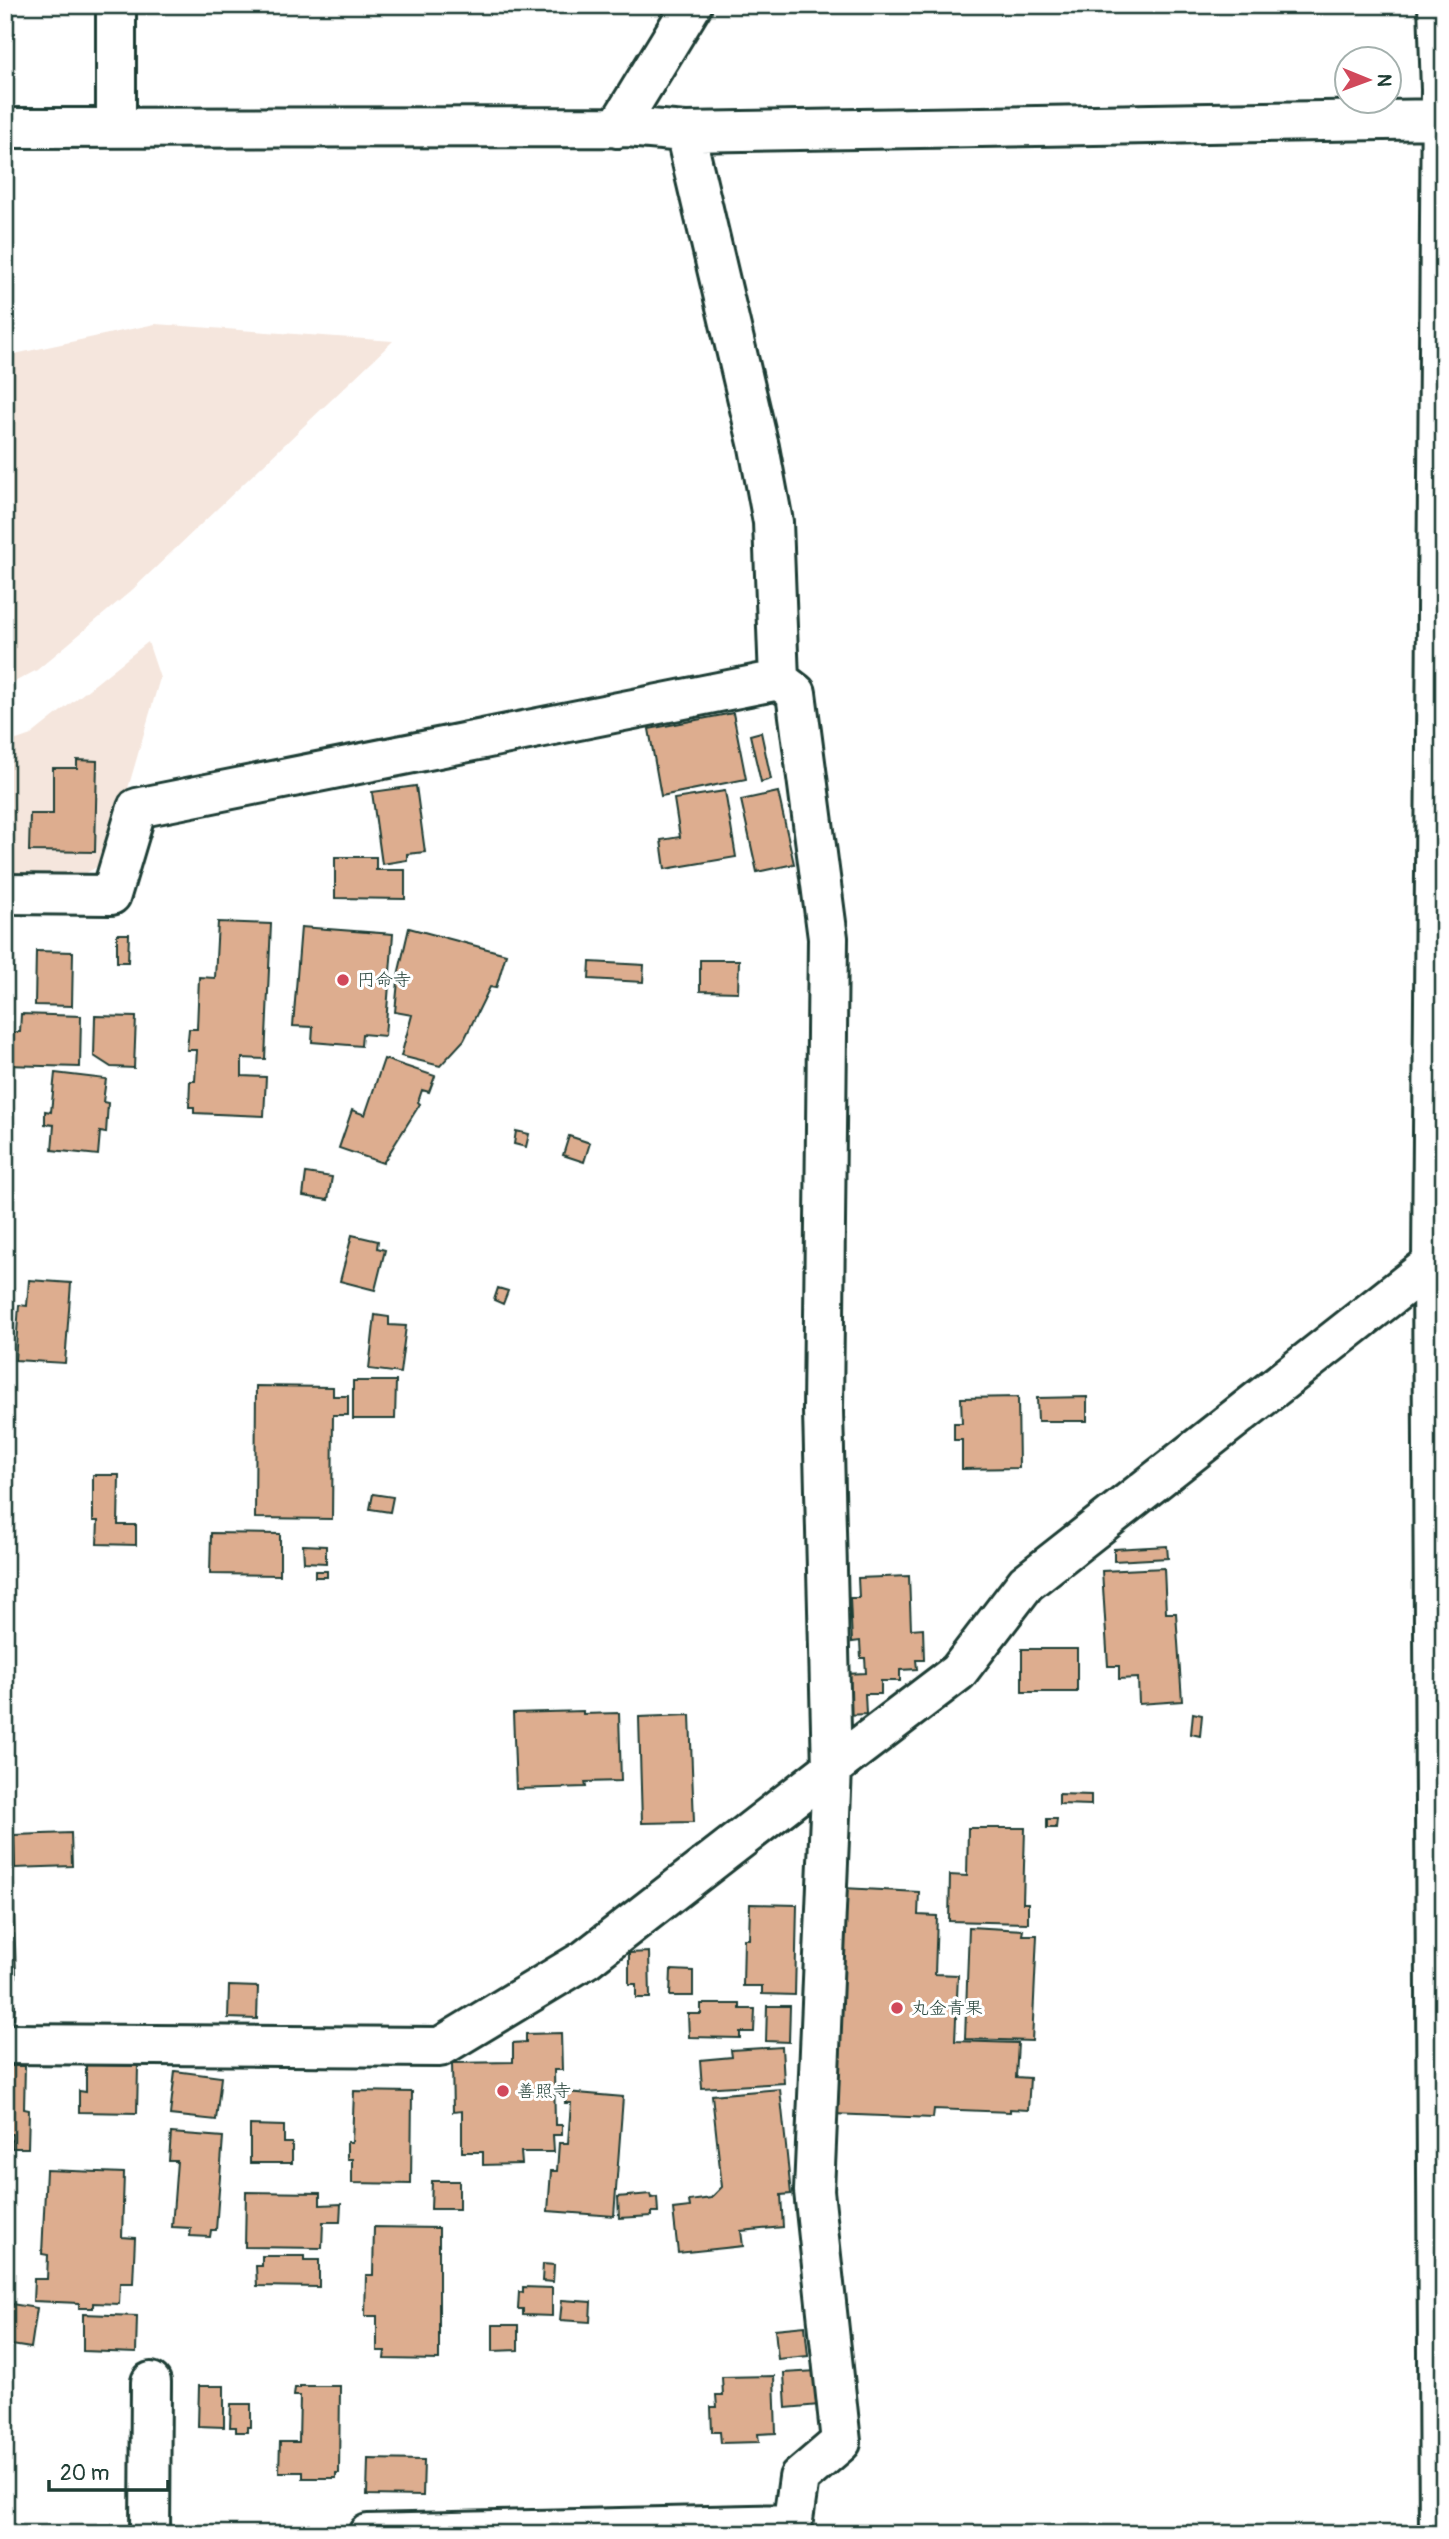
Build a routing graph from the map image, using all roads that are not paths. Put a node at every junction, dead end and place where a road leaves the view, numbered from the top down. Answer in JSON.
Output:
{"nodes":[{"id":1,"x":116,"y":5,"type":"edge"},
{"id":2,"x":692,"y":5,"type":"edge"},
{"id":3,"x":1438,"y":5,"type":"edge"},
{"id":4,"x":1442,"y":119,"type":"edge"},
{"id":5,"x":5,"y":128,"type":"edge"},
{"id":6,"x":116,"y":128,"type":"junction"},
{"id":7,"x":622,"y":128,"type":"junction"},
{"id":8,"x":678,"y":132,"type":"junction"},
{"id":9,"x":779,"y":680,"type":"junction"},
{"id":10,"x":5,"y":894,"type":"edge"},
{"id":11,"x":1438,"y":1259,"type":"edge"},
{"id":12,"x":1438,"y":1410,"type":"edge"},
{"id":13,"x":832,"y":1768,"type":"junction"},
{"id":14,"x":5,"y":2044,"type":"edge"},
{"id":15,"x":151,"y":2382,"type":"dead end"},
{"id":16,"x":791,"y":2529,"type":"edge"},
{"id":17,"x":150,"y":2534,"type":"edge"},
{"id":18,"x":368,"y":2534,"type":"edge"},
{"id":19,"x":1439,"y":2534,"type":"edge"}],
"edges":[{"from":1,"to":6,"type":"street"},
{"from":2,"to":7,"type":"street"},
{"from":3,"to":4,"type":"street"},
{"from":4,"to":8,"type":"street"},
{"from":4,"to":11,"type":"street"},
{"from":5,"to":6,"type":"street"},
{"from":6,"to":7,"type":"street"},
{"from":7,"to":8,"type":"street"},
{"from":8,"to":9,"type":"street"},
{"from":9,"to":10,"type":"street"},
{"from":9,"to":13,"type":"street"},
{"from":11,"to":12,"type":"street"},
{"from":11,"to":13,"type":"street"},
{"from":12,"to":19,"type":"street"},
{"from":13,"to":14,"type":"street"},
{"from":13,"to":16,"type":"street"},
{"from":15,"to":17,"type":"street"},
{"from":16,"to":18,"type":"street"}]}
